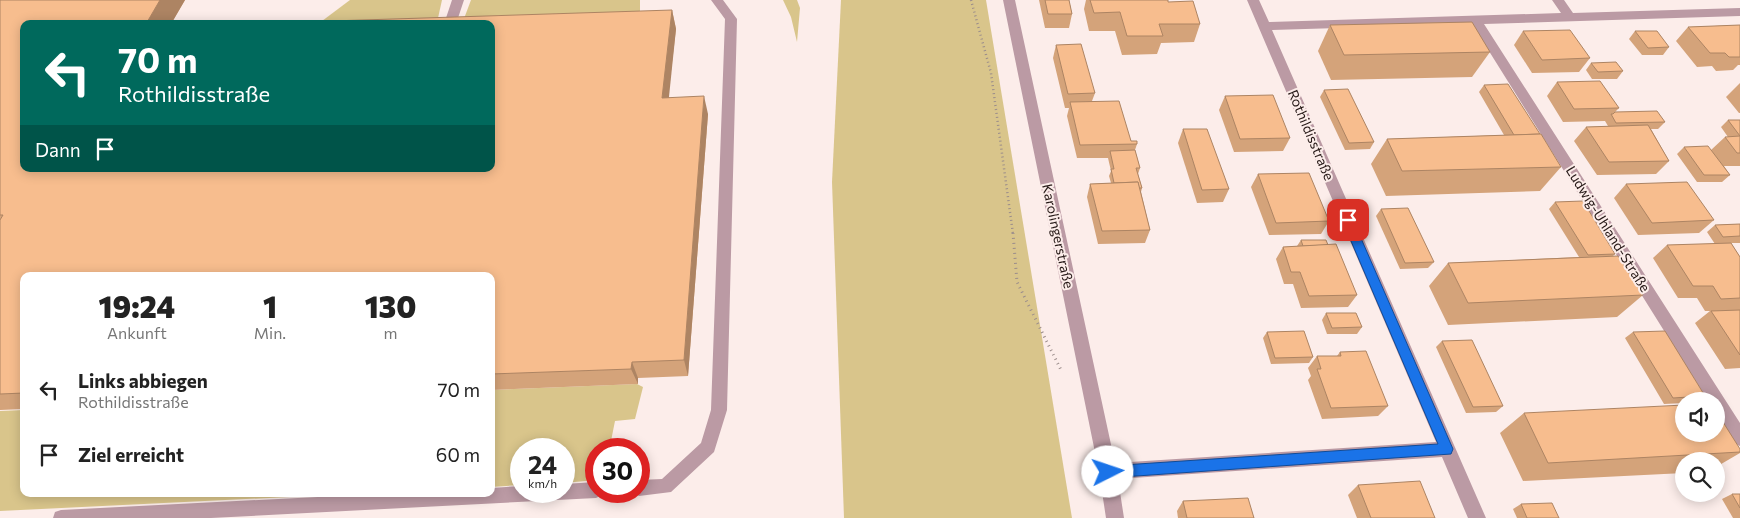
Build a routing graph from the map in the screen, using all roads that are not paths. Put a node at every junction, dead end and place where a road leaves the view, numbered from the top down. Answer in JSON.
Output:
{"nodes":[{"id":1,"x":458,"y":0,"type":"edge"},
{"id":2,"x":717,"y":0,"type":"edge"},
{"id":3,"x":1009,"y":0,"type":"edge"},
{"id":4,"x":1253,"y":0,"type":"edge"},
{"id":5,"x":1558,"y":0,"type":"edge"},
{"id":6,"x":1740,"y":12,"type":"edge"},
{"id":7,"x":1570,"y":16,"type":"junction"},
{"id":8,"x":451,"y":20,"type":"edge"},
{"id":9,"x":1476,"y":20,"type":"junction"},
{"id":10,"x":1264,"y":26,"type":"junction"},
{"id":11,"x":1740,"y":438,"type":"edge"},
{"id":12,"x":1447,"y":449,"type":"junction"},
{"id":13,"x":1108,"y":472,"type":"junction"},
{"id":14,"x":650,"y":488,"type":"edge"},
{"id":15,"x":585,"y":491,"type":"edge"},
{"id":16,"x":495,"y":495,"type":"edge"},
{"id":17,"x":462,"y":497,"type":"edge"},
{"id":18,"x":61,"y":518,"type":"edge"},
{"id":19,"x":1115,"y":518,"type":"edge"},
{"id":20,"x":1478,"y":518,"type":"edge"}],
"edges":[{"from":1,"to":8,"type":"lane"},
{"from":2,"to":14,"type":"lane"},
{"from":3,"to":13,"type":"street","name":"Karolingerstraße"},
{"from":4,"to":10,"type":"street","name":"Rothildisstraße"},
{"from":5,"to":7,"type":"street"},
{"from":6,"to":7,"type":"street"},
{"from":7,"to":9,"type":"street"},
{"from":9,"to":10,"type":"street"},
{"from":9,"to":11,"type":"street","name":"Ludwig-Uhland-Straße"},
{"from":10,"to":12,"type":"street","name":"Rothildisstraße"},
{"from":12,"to":13,"type":"street"},
{"from":12,"to":20,"type":"street","name":"Rothildisstraße"},
{"from":13,"to":19,"type":"street","name":"Karolingerstraße"},
{"from":15,"to":16,"type":"lane"},
{"from":17,"to":18,"type":"lane"}]}
